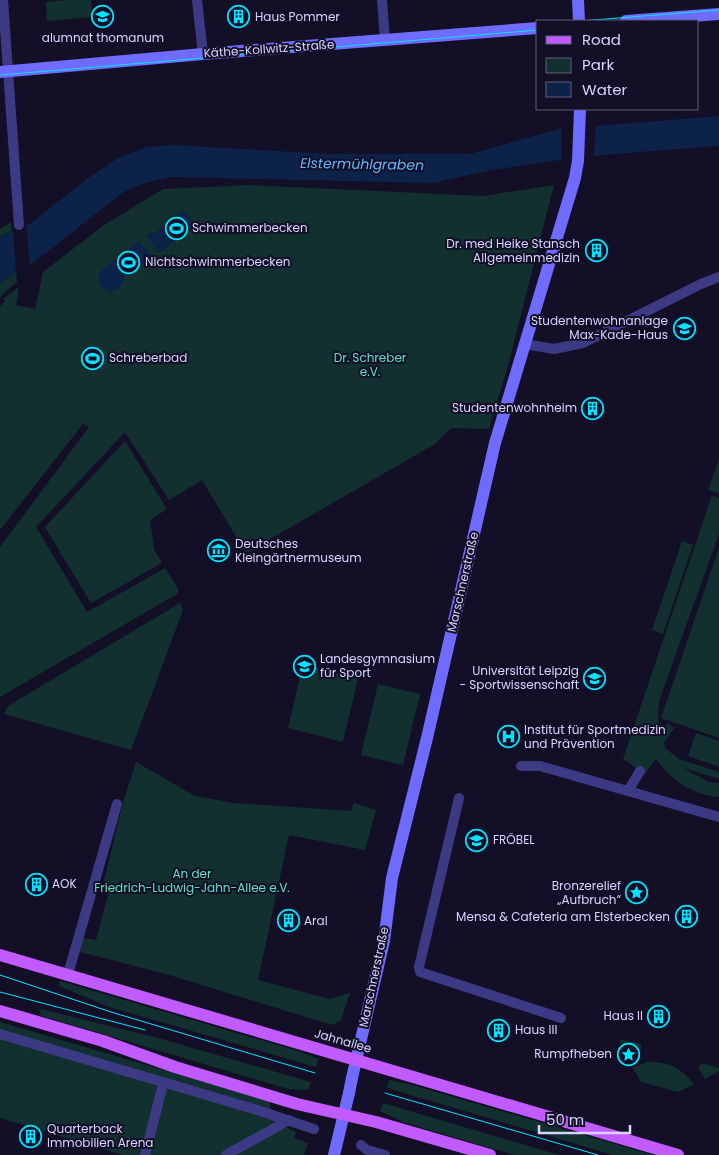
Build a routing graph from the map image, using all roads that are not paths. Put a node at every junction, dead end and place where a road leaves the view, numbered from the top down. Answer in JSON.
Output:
{"nodes":[{"id":1,"x":3,"y":0,"type":"edge"},
{"id":2,"x":197,"y":0,"type":"edge"},
{"id":3,"x":382,"y":0,"type":"edge"},
{"id":4,"x":578,"y":0,"type":"edge"},
{"id":5,"x":719,"y":14,"type":"edge"},
{"id":6,"x":579,"y":20,"type":"edge"},
{"id":7,"x":639,"y":20,"type":"edge"},
{"id":8,"x":536,"y":28,"type":"edge"},
{"id":9,"x":385,"y":41,"type":"junction"},
{"id":10,"x":203,"y":54,"type":"junction"},
{"id":11,"x":5,"y":72,"type":"edge"},
{"id":12,"x":580,"y":110,"type":"edge"},
{"id":13,"x":19,"y":225,"type":"dead end"},
{"id":14,"x":719,"y":277,"type":"edge"},
{"id":15,"x":525,"y":344,"type":"junction"},
{"id":16,"x":521,"y":766,"type":"dead end"},
{"id":17,"x":640,"y":771,"type":"dead end"},
{"id":18,"x":628,"y":791,"type":"junction"},
{"id":19,"x":459,"y":798,"type":"dead end"},
{"id":20,"x":117,"y":804,"type":"dead end"},
{"id":21,"x":719,"y":817,"type":"edge"},
{"id":22,"x":0,"y":955,"type":"edge"},
{"id":23,"x":68,"y":974,"type":"junction"},
{"id":24,"x":0,"y":1011,"type":"edge"},
{"id":25,"x":561,"y":1018,"type":"dead end"},
{"id":26,"x":0,"y":1034,"type":"edge"},
{"id":27,"x":356,"y":1060,"type":"junction"},
{"id":28,"x":163,"y":1084,"type":"junction"},
{"id":29,"x":344,"y":1114,"type":"junction"},
{"id":30,"x":289,"y":1120,"type":"junction"},
{"id":31,"x":314,"y":1129,"type":"dead end"},
{"id":32,"x":361,"y":1145,"type":"dead end"},
{"id":33,"x":145,"y":1155,"type":"edge"},
{"id":34,"x":226,"y":1155,"type":"edge"},
{"id":35,"x":334,"y":1155,"type":"edge"},
{"id":36,"x":385,"y":1155,"type":"edge"},
{"id":37,"x":490,"y":1155,"type":"edge"},
{"id":38,"x":678,"y":1155,"type":"edge"}],
"edges":[{"from":1,"to":11,"type":"street"},
{"from":2,"to":10,"type":"street"},
{"from":3,"to":9,"type":"street"},
{"from":4,"to":6,"type":"main road"},
{"from":5,"to":7,"type":"main road"},
{"from":8,"to":9,"type":"main road","name":"Käthe-Kollwitz-Straße"},
{"from":9,"to":10,"type":"main road","name":"Käthe-Kollwitz-Straße"},
{"from":10,"to":11,"type":"main road","name":"Käthe-Kollwitz-Straße"},
{"from":11,"to":13,"type":"street"},
{"from":12,"to":15,"type":"main road","name":"Marschnerstraße"},
{"from":14,"to":15,"type":"street"},
{"from":15,"to":27,"type":"main road","name":"Marschnerstraße"},
{"from":16,"to":18,"type":"street"},
{"from":17,"to":18,"type":"street"},
{"from":18,"to":21,"type":"street"},
{"from":19,"to":25,"type":"street"},
{"from":20,"to":23,"type":"street"},
{"from":22,"to":23,"type":"main road","name":"Jahnallee"},
{"from":23,"to":27,"type":"main road","name":"Jahnallee"},
{"from":24,"to":29,"type":"main road"},
{"from":26,"to":28,"type":"street"},
{"from":27,"to":29,"type":"main road","name":"Marschnerstraße","bridge":true},
{"from":27,"to":38,"type":"main road","name":"Jahnallee"},
{"from":28,"to":30,"type":"street"},
{"from":28,"to":33,"type":"street"},
{"from":29,"to":35,"type":"main road","name":"Marschnerstraße"},
{"from":29,"to":37,"type":"main road"},
{"from":30,"to":31,"type":"street"},
{"from":30,"to":34,"type":"street"},
{"from":32,"to":36,"type":"street"}]}
